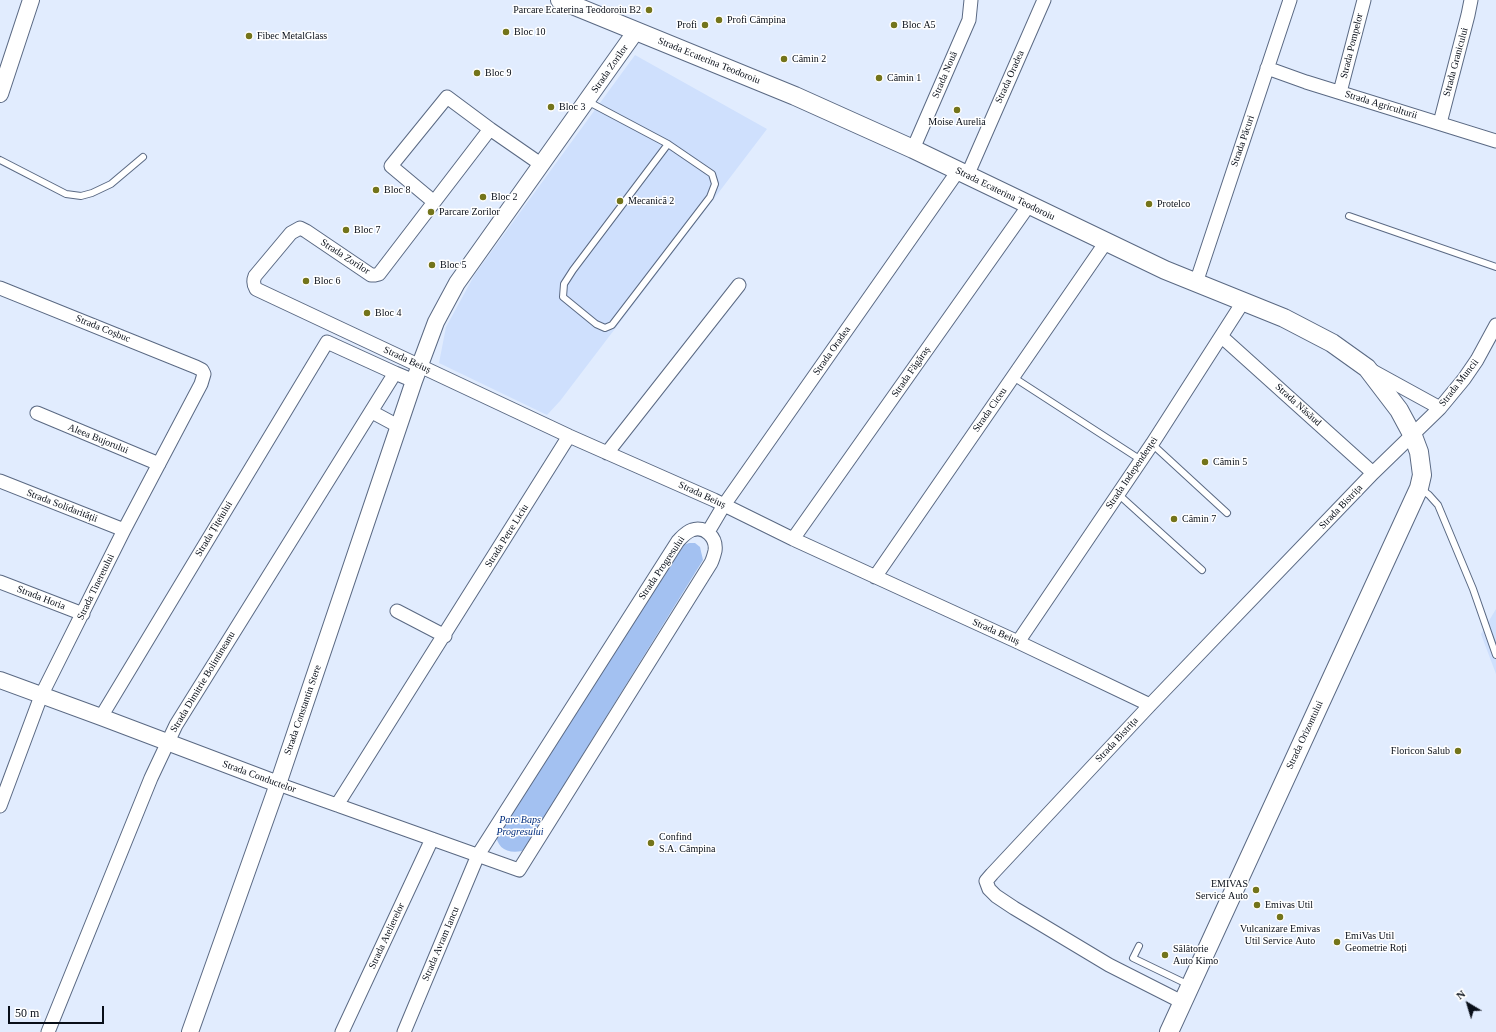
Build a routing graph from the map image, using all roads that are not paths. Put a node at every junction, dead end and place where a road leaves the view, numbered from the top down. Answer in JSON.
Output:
{"nodes":[{"id":1,"x":31,"y":0,"type":"edge"},
{"id":2,"x":560,"y":0,"type":"edge"},
{"id":3,"x":971,"y":0,"type":"edge"},
{"id":4,"x":1044,"y":0,"type":"edge"},
{"id":5,"x":1290,"y":0,"type":"edge"},
{"id":6,"x":1364,"y":0,"type":"edge"},
{"id":7,"x":1471,"y":0,"type":"edge"},
{"id":8,"x":636,"y":31,"type":"junction"},
{"id":9,"x":1267,"y":68,"type":"junction"},
{"id":10,"x":1340,"y":92,"type":"junction"},
{"id":11,"x":0,"y":94,"type":"edge"},
{"id":12,"x":587,"y":102,"type":"junction"},
{"id":13,"x":1440,"y":123,"type":"junction"},
{"id":14,"x":490,"y":129,"type":"junction"},
{"id":15,"x":1496,"y":141,"type":"edge"},
{"id":16,"x":668,"y":144,"type":"junction"},
{"id":17,"x":913,"y":150,"type":"junction"},
{"id":18,"x":143,"y":157,"type":"dead end"},
{"id":19,"x":0,"y":160,"type":"edge"},
{"id":20,"x":542,"y":165,"type":"junction"},
{"id":21,"x":963,"y":173,"type":"junction"},
{"id":22,"x":434,"y":202,"type":"junction"},
{"id":23,"x":1029,"y":206,"type":"junction"},
{"id":24,"x":1350,"y":216,"type":"dead end"},
{"id":25,"x":1106,"y":242,"type":"junction"},
{"id":26,"x":1496,"y":267,"type":"edge"},
{"id":27,"x":1196,"y":283,"type":"junction"},
{"id":28,"x":739,"y":285,"type":"dead end"},
{"id":29,"x":254,"y":286,"type":"joint"},
{"id":30,"x":0,"y":288,"type":"edge"},
{"id":31,"x":1244,"y":302,"type":"junction"},
{"id":32,"x":1496,"y":324,"type":"edge"},
{"id":33,"x":1222,"y":337,"type":"junction"},
{"id":34,"x":419,"y":366,"type":"junction"},
{"id":35,"x":1367,"y":368,"type":"junction"},
{"id":36,"x":395,"y":373,"type":"junction"},
{"id":37,"x":204,"y":374,"type":"joint"},
{"id":38,"x":1013,"y":377,"type":"junction"},
{"id":39,"x":413,"y":384,"type":"junction"},
{"id":40,"x":1440,"y":408,"type":"junction"},
{"id":41,"x":372,"y":412,"type":"junction"},
{"id":42,"x":37,"y":413,"type":"dead end"},
{"id":43,"x":398,"y":426,"type":"junction"},
{"id":44,"x":569,"y":436,"type":"junction"},
{"id":45,"x":1413,"y":436,"type":"junction"},
{"id":46,"x":1152,"y":444,"type":"junction"},
{"id":47,"x":607,"y":453,"type":"junction"},
{"id":48,"x":1141,"y":460,"type":"junction"},
{"id":49,"x":159,"y":464,"type":"junction"},
{"id":50,"x":1373,"y":473,"type":"junction"},
{"id":51,"x":0,"y":481,"type":"edge"},
{"id":52,"x":1419,"y":488,"type":"junction"},
{"id":53,"x":1118,"y":494,"type":"junction"},
{"id":54,"x":724,"y":505,"type":"junction"},
{"id":55,"x":1227,"y":513,"type":"dead end"},
{"id":56,"x":124,"y":530,"type":"junction"},
{"id":57,"x":708,"y":532,"type":"junction"},
{"id":58,"x":793,"y":539,"type":"junction"},
{"id":59,"x":1202,"y":570,"type":"dead end"},
{"id":60,"x":875,"y":578,"type":"junction"},
{"id":61,"x":0,"y":582,"type":"edge"},
{"id":62,"x":397,"y":611,"type":"dead end"},
{"id":63,"x":83,"y":614,"type":"junction"},
{"id":64,"x":445,"y":636,"type":"junction"},
{"id":65,"x":1018,"y":642,"type":"junction"},
{"id":66,"x":1496,"y":654,"type":"edge"},
{"id":67,"x":0,"y":680,"type":"edge"},
{"id":68,"x":41,"y":696,"type":"junction"},
{"id":69,"x":1150,"y":705,"type":"junction"},
{"id":70,"x":101,"y":717,"type":"junction"},
{"id":71,"x":168,"y":742,"type":"junction"},
{"id":72,"x":278,"y":784,"type":"junction"},
{"id":73,"x":337,"y":805,"type":"junction"},
{"id":74,"x":0,"y":806,"type":"edge"},
{"id":75,"x":432,"y":839,"type":"junction"},
{"id":76,"x":478,"y":855,"type":"junction"},
{"id":77,"x":1139,"y":946,"type":"dead end"},
{"id":78,"x":1190,"y":986,"type":"junction"},
{"id":79,"x":1182,"y":1002,"type":"junction"},
{"id":80,"x":48,"y":1032,"type":"edge"},
{"id":81,"x":190,"y":1032,"type":"edge"},
{"id":82,"x":342,"y":1032,"type":"edge"},
{"id":83,"x":404,"y":1032,"type":"edge"},
{"id":84,"x":1169,"y":1032,"type":"edge"}],
"edges":[{"from":1,"to":11,"type":"street"},
{"from":2,"to":8,"type":"main road","name":"Strada Ecaterina Teodoroiu"},
{"from":3,"to":17,"type":"street","name":"Strada Nouă"},
{"from":4,"to":21,"type":"street","name":"Strada Oradea"},
{"from":5,"to":9,"type":"street","name":"Strada Păcuri"},
{"from":6,"to":10,"type":"street","name":"Strada Pompelor"},
{"from":7,"to":13,"type":"street","name":"Strada Granicului"},
{"from":8,"to":12,"type":"street","name":"Strada Zorilor"},
{"from":8,"to":17,"type":"main road","name":"Strada Ecaterina Teodoroiu"},
{"from":9,"to":10,"type":"street","name":"Strada Agriculturii"},
{"from":9,"to":27,"type":"street","name":"Strada Păcuri"},
{"from":10,"to":13,"type":"street","name":"Strada Agriculturii"},
{"from":12,"to":16,"type":"lane"},
{"from":12,"to":20,"type":"street","name":"Strada Zorilor"},
{"from":13,"to":15,"type":"street","name":"Strada Agriculturii"},
{"from":14,"to":20,"type":"street"},
{"from":14,"to":22,"type":"street","name":"Strada Zorilor"},
{"from":14,"to":22,"type":"street"},
{"from":16,"to":16,"type":"lane"},
{"from":17,"to":21,"type":"main road","name":"Strada Ecaterina Teodoroiu"},
{"from":18,"to":19,"type":"lane"},
{"from":20,"to":34,"type":"street","name":"Strada Zorilor"},
{"from":21,"to":23,"type":"main road","name":"Strada Ecaterina Teodoroiu"},
{"from":21,"to":54,"type":"street","name":"Strada Oradea"},
{"from":22,"to":29,"type":"street","name":"Strada Zorilor"},
{"from":23,"to":25,"type":"main road","name":"Strada Ecaterina Teodoroiu"},
{"from":23,"to":58,"type":"street","name":"Strada Făgăraș"},
{"from":24,"to":26,"type":"lane"},
{"from":25,"to":27,"type":"main road","name":"Strada Ecaterina Teodoroiu"},
{"from":25,"to":38,"type":"street","name":"Strada Ciceu"},
{"from":27,"to":31,"type":"main road","name":"Strada Ecaterina Teodoroiu"},
{"from":28,"to":47,"type":"street"},
{"from":29,"to":34,"type":"street","name":"Strada Beiuș"},
{"from":30,"to":37,"type":"street","name":"Strada Coșbuc"},
{"from":31,"to":33,"type":"street","name":"Strada Independenței"},
{"from":31,"to":35,"type":"main road","name":"Strada Ecaterina Teodoroiu"},
{"from":32,"to":40,"type":"street","name":"Strada Muncii"},
{"from":33,"to":46,"type":"street","name":"Strada Independenței"},
{"from":33,"to":50,"type":"street","name":"Strada Năsăud"},
{"from":34,"to":39,"type":"street","name":"Strada Zorilor"},
{"from":34,"to":44,"type":"street","name":"Strada Beiuș"},
{"from":35,"to":40,"type":"street"},
{"from":35,"to":45,"type":"main road","name":"Strada Ecaterina Teodoroiu"},
{"from":36,"to":39,"type":"street"},
{"from":36,"to":41,"type":"street","name":"Strada Dimitrie Bolintineanu"},
{"from":36,"to":70,"type":"street","name":"Strada Țițeiului"},
{"from":37,"to":49,"type":"street","name":"Strada Tineretului"},
{"from":38,"to":48,"type":"lane"},
{"from":38,"to":60,"type":"street","name":"Strada Ciceu"},
{"from":39,"to":43,"type":"street","name":"Strada Constantin Stere"},
{"from":40,"to":45,"type":"street","name":"Strada Muncii"},
{"from":41,"to":43,"type":"street"},
{"from":41,"to":71,"type":"street","name":"Strada Dimitrie Bolintineanu"},
{"from":42,"to":49,"type":"street","name":"Aleea Bujorului"},
{"from":43,"to":72,"type":"street","name":"Strada Constantin Stere"},
{"from":44,"to":47,"type":"street","name":"Strada Beiuș"},
{"from":44,"to":64,"type":"street","name":"Strada Petre Liciu"},
{"from":45,"to":50,"type":"street","name":"Strada Bistrița"},
{"from":45,"to":52,"type":"main road","name":"Strada Orizontului"},
{"from":46,"to":48,"type":"street","name":"Strada Independenței"},
{"from":46,"to":55,"type":"lane"},
{"from":47,"to":54,"type":"street","name":"Strada Beiuș"},
{"from":48,"to":53,"type":"street","name":"Strada Independenței"},
{"from":49,"to":56,"type":"street","name":"Strada Tineretului"},
{"from":50,"to":69,"type":"street","name":"Strada Bistrița"},
{"from":51,"to":56,"type":"street","name":"Strada Solidarității"},
{"from":52,"to":66,"type":"lane"},
{"from":52,"to":78,"type":"main road","name":"Strada Orizontului"},
{"from":53,"to":59,"type":"lane"},
{"from":53,"to":65,"type":"street","name":"Strada Independenței"},
{"from":54,"to":57,"type":"street","name":"Strada Oradea"},
{"from":54,"to":58,"type":"street","name":"Strada Beiuș"},
{"from":56,"to":63,"type":"street","name":"Strada Tineretului"},
{"from":57,"to":76,"type":"street","name":"Strada Progresului"},
{"from":57,"to":76,"type":"street","name":"Strada Conductelor"},
{"from":58,"to":60,"type":"street","name":"Strada Beiuș"},
{"from":60,"to":65,"type":"street","name":"Strada Beiuș"},
{"from":61,"to":63,"type":"street","name":"Strada Horia"},
{"from":62,"to":64,"type":"street"},
{"from":63,"to":68,"type":"street","name":"Strada Tineretului"},
{"from":64,"to":73,"type":"street","name":"Strada Petre Liciu"},
{"from":65,"to":69,"type":"street","name":"Strada Beiuș"},
{"from":67,"to":68,"type":"street","name":"Strada Conductelor"},
{"from":68,"to":70,"type":"street","name":"Strada Conductelor"},
{"from":68,"to":74,"type":"street","name":"Strada Tineretului"},
{"from":69,"to":79,"type":"street","name":"Strada Bistrița"},
{"from":70,"to":71,"type":"street","name":"Strada Conductelor"},
{"from":71,"to":72,"type":"street","name":"Strada Conductelor"},
{"from":71,"to":80,"type":"street","name":"Strada Dimitrie Bolintineanu"},
{"from":72,"to":73,"type":"street","name":"Strada Conductelor"},
{"from":72,"to":81,"type":"street","name":"Strada Constantin Stere"},
{"from":73,"to":75,"type":"street","name":"Strada Conductelor"},
{"from":75,"to":76,"type":"street","name":"Strada Conductelor"},
{"from":75,"to":82,"type":"street","name":"Strada Atelierelor"},
{"from":76,"to":83,"type":"street","name":"Strada Avram Iancu"},
{"from":77,"to":78,"type":"lane"},
{"from":78,"to":79,"type":"main road","name":"Strada Orizontului"},
{"from":79,"to":84,"type":"main road","name":"Strada Orizontului"}]}
